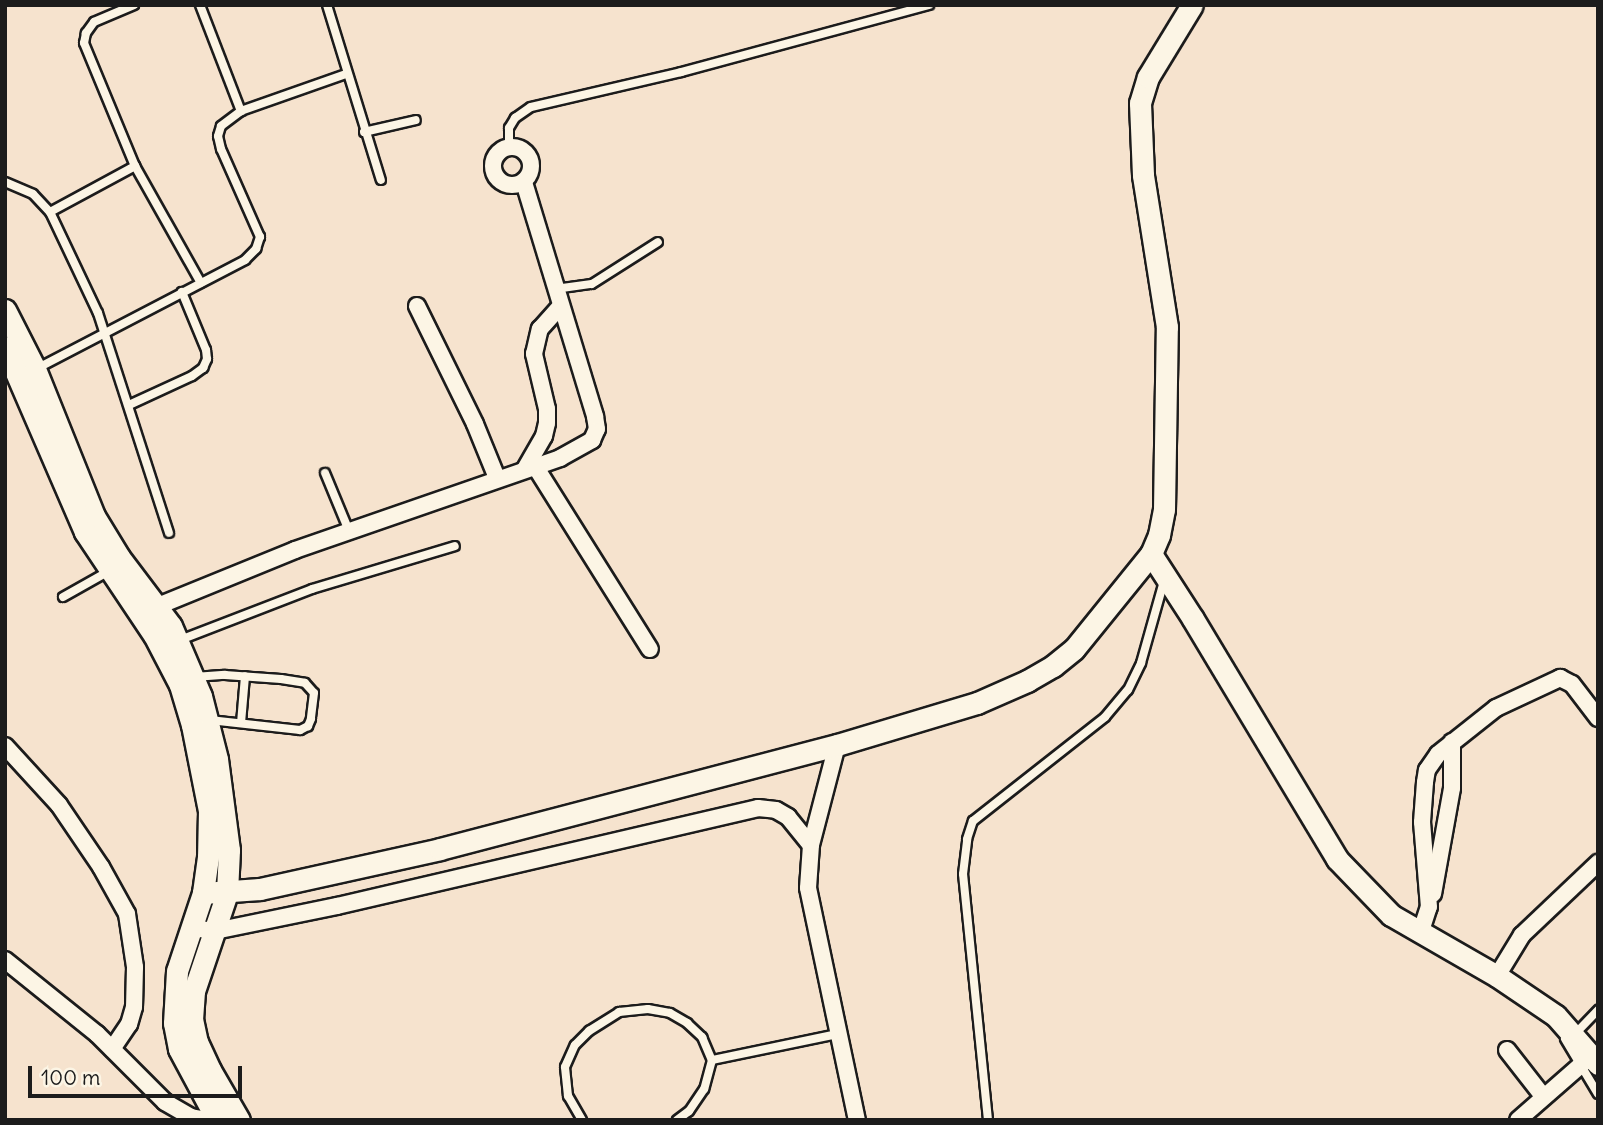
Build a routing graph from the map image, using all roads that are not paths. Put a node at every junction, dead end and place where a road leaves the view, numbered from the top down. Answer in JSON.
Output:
{"nodes":[{"id":1,"x":134,"y":5,"type":"edge"},
{"id":2,"x":200,"y":5,"type":"edge"},
{"id":3,"x":327,"y":5,"type":"edge"},
{"id":4,"x":929,"y":5,"type":"edge"},
{"id":5,"x":1192,"y":5,"type":"edge"},
{"id":6,"x":346,"y":74,"type":"junction"},
{"id":7,"x":241,"y":110,"type":"junction"},
{"id":8,"x":416,"y":120,"type":"dead end"},
{"id":9,"x":364,"y":132,"type":"junction"},
{"id":10,"x":509,"y":147,"type":"junction"},
{"id":11,"x":135,"y":166,"type":"junction"},
{"id":12,"x":381,"y":180,"type":"dead end"},
{"id":13,"x":5,"y":181,"type":"edge"},
{"id":14,"x":524,"y":182,"type":"junction"},
{"id":15,"x":50,"y":212,"type":"junction"},
{"id":16,"x":659,"y":242,"type":"dead end"},
{"id":17,"x":201,"y":283,"type":"junction"},
{"id":18,"x":555,"y":289,"type":"junction"},
{"id":19,"x":182,"y":292,"type":"junction"},
{"id":20,"x":417,"y":306,"type":"dead end"},
{"id":21,"x":561,"y":307,"type":"junction"},
{"id":22,"x":5,"y":310,"type":"edge"},
{"id":23,"x":106,"y":333,"type":"junction"},
{"id":24,"x":5,"y":346,"type":"edge"},
{"id":25,"x":26,"y":374,"type":"junction"},
{"id":26,"x":129,"y":405,"type":"junction"},
{"id":27,"x":530,"y":468,"type":"junction"},
{"id":28,"x":325,"y":473,"type":"dead end"},
{"id":29,"x":497,"y":478,"type":"junction"},
{"id":30,"x":350,"y":532,"type":"junction"},
{"id":31,"x":169,"y":533,"type":"dead end"},
{"id":32,"x":455,"y":546,"type":"dead end"},
{"id":33,"x":1151,"y":554,"type":"junction"},
{"id":34,"x":109,"y":571,"type":"junction"},
{"id":35,"x":1165,"y":576,"type":"junction"},
{"id":36,"x":63,"y":597,"type":"dead end"},
{"id":37,"x":158,"y":606,"type":"junction"},
{"id":38,"x":178,"y":640,"type":"junction"},
{"id":39,"x":650,"y":649,"type":"dead end"},
{"id":40,"x":245,"y":676,"type":"junction"},
{"id":41,"x":194,"y":692,"type":"junction"},
{"id":42,"x":1598,"y":718,"type":"edge"},
{"id":43,"x":207,"y":719,"type":"junction"},
{"id":44,"x":241,"y":723,"type":"junction"},
{"id":45,"x":1452,"y":742,"type":"junction"},
{"id":46,"x":837,"y":745,"type":"junction"},
{"id":47,"x":5,"y":746,"type":"edge"},
{"id":48,"x":811,"y":845,"type":"junction"},
{"id":49,"x":1598,"y":863,"type":"edge"},
{"id":50,"x":203,"y":893,"type":"junction"},
{"id":51,"x":227,"y":893,"type":"junction"},
{"id":52,"x":1429,"y":906,"type":"junction"},
{"id":53,"x":193,"y":928,"type":"junction"},
{"id":54,"x":215,"y":931,"type":"junction"},
{"id":55,"x":1420,"y":934,"type":"junction"},
{"id":56,"x":5,"y":960,"type":"edge"},
{"id":57,"x":1497,"y":976,"type":"junction"},
{"id":58,"x":1598,"y":1010,"type":"edge"},
{"id":59,"x":1556,"y":1016,"type":"junction"},
{"id":60,"x":838,"y":1034,"type":"junction"},
{"id":61,"x":1574,"y":1035,"type":"junction"},
{"id":62,"x":112,"y":1049,"type":"junction"},
{"id":63,"x":1507,"y":1050,"type":"dead end"},
{"id":64,"x":712,"y":1060,"type":"junction"},
{"id":65,"x":1590,"y":1061,"type":"edge"},
{"id":66,"x":1598,"y":1094,"type":"edge"},
{"id":67,"x":1543,"y":1096,"type":"junction"},
{"id":68,"x":206,"y":1120,"type":"edge"},
{"id":69,"x":217,"y":1120,"type":"edge"},
{"id":70,"x":239,"y":1120,"type":"edge"},
{"id":71,"x":582,"y":1120,"type":"edge"},
{"id":72,"x":677,"y":1120,"type":"edge"},
{"id":73,"x":857,"y":1120,"type":"edge"},
{"id":74,"x":988,"y":1120,"type":"edge"},
{"id":75,"x":1518,"y":1120,"type":"edge"}],
"edges":[{"from":1,"to":11,"type":"lane"},
{"from":2,"to":7,"type":"lane"},
{"from":3,"to":6,"type":"lane"},
{"from":4,"to":10,"type":"lane"},
{"from":5,"to":33,"type":"street"},
{"from":6,"to":7,"type":"lane"},
{"from":6,"to":9,"type":"lane"},
{"from":7,"to":17,"type":"lane"},
{"from":8,"to":9,"type":"lane"},
{"from":9,"to":12,"type":"lane"},
{"from":10,"to":14,"type":"street"},
{"from":10,"to":14,"type":"street"},
{"from":11,"to":15,"type":"lane"},
{"from":11,"to":17,"type":"lane"},
{"from":13,"to":15,"type":"lane"},
{"from":14,"to":18,"type":"street"},
{"from":15,"to":23,"type":"lane"},
{"from":16,"to":18,"type":"lane"},
{"from":17,"to":19,"type":"lane"},
{"from":18,"to":21,"type":"street"},
{"from":19,"to":23,"type":"lane"},
{"from":19,"to":26,"type":"lane"},
{"from":20,"to":29,"type":"street"},
{"from":21,"to":27,"type":"street"},
{"from":21,"to":27,"type":"street"},
{"from":22,"to":25,"type":"street"},
{"from":23,"to":25,"type":"lane"},
{"from":23,"to":26,"type":"lane"},
{"from":24,"to":25,"type":"street"},
{"from":25,"to":34,"type":"street"},
{"from":25,"to":37,"type":"street"},
{"from":26,"to":31,"type":"lane"},
{"from":27,"to":29,"type":"street"},
{"from":27,"to":39,"type":"street"},
{"from":28,"to":30,"type":"lane"},
{"from":29,"to":30,"type":"street"},
{"from":30,"to":37,"type":"street"},
{"from":32,"to":38,"type":"lane"},
{"from":33,"to":35,"type":"street"},
{"from":33,"to":46,"type":"street"},
{"from":34,"to":36,"type":"lane"},
{"from":34,"to":41,"type":"street"},
{"from":35,"to":55,"type":"street"},
{"from":35,"to":74,"type":"lane"},
{"from":37,"to":38,"type":"street"},
{"from":38,"to":41,"type":"street"},
{"from":40,"to":41,"type":"lane"},
{"from":40,"to":44,"type":"lane"},
{"from":40,"to":44,"type":"lane"},
{"from":41,"to":43,"type":"street"},
{"from":41,"to":50,"type":"street"},
{"from":42,"to":45,"type":"street"},
{"from":43,"to":44,"type":"lane"},
{"from":43,"to":51,"type":"street"},
{"from":45,"to":52,"type":"street"},
{"from":45,"to":52,"type":"street"},
{"from":46,"to":48,"type":"street"},
{"from":46,"to":51,"type":"street"},
{"from":47,"to":62,"type":"street"},
{"from":48,"to":54,"type":"street"},
{"from":48,"to":60,"type":"street"},
{"from":49,"to":57,"type":"street"},
{"from":50,"to":51,"type":"street"},
{"from":50,"to":53,"type":"street"},
{"from":51,"to":54,"type":"street"},
{"from":52,"to":55,"type":"street"},
{"from":53,"to":54,"type":"street"},
{"from":53,"to":69,"type":"street"},
{"from":54,"to":70,"type":"street"},
{"from":55,"to":57,"type":"street"},
{"from":56,"to":62,"type":"street"},
{"from":57,"to":59,"type":"street"},
{"from":58,"to":61,"type":"lane"},
{"from":59,"to":61,"type":"street"},
{"from":59,"to":65,"type":"lane"},
{"from":60,"to":64,"type":"lane"},
{"from":60,"to":73,"type":"street"},
{"from":61,"to":65,"type":"street"},
{"from":62,"to":68,"type":"street"},
{"from":63,"to":67,"type":"street"},
{"from":64,"to":71,"type":"lane"},
{"from":64,"to":72,"type":"lane"},
{"from":65,"to":66,"type":"lane"},
{"from":65,"to":67,"type":"street"},
{"from":67,"to":75,"type":"street"}]}
